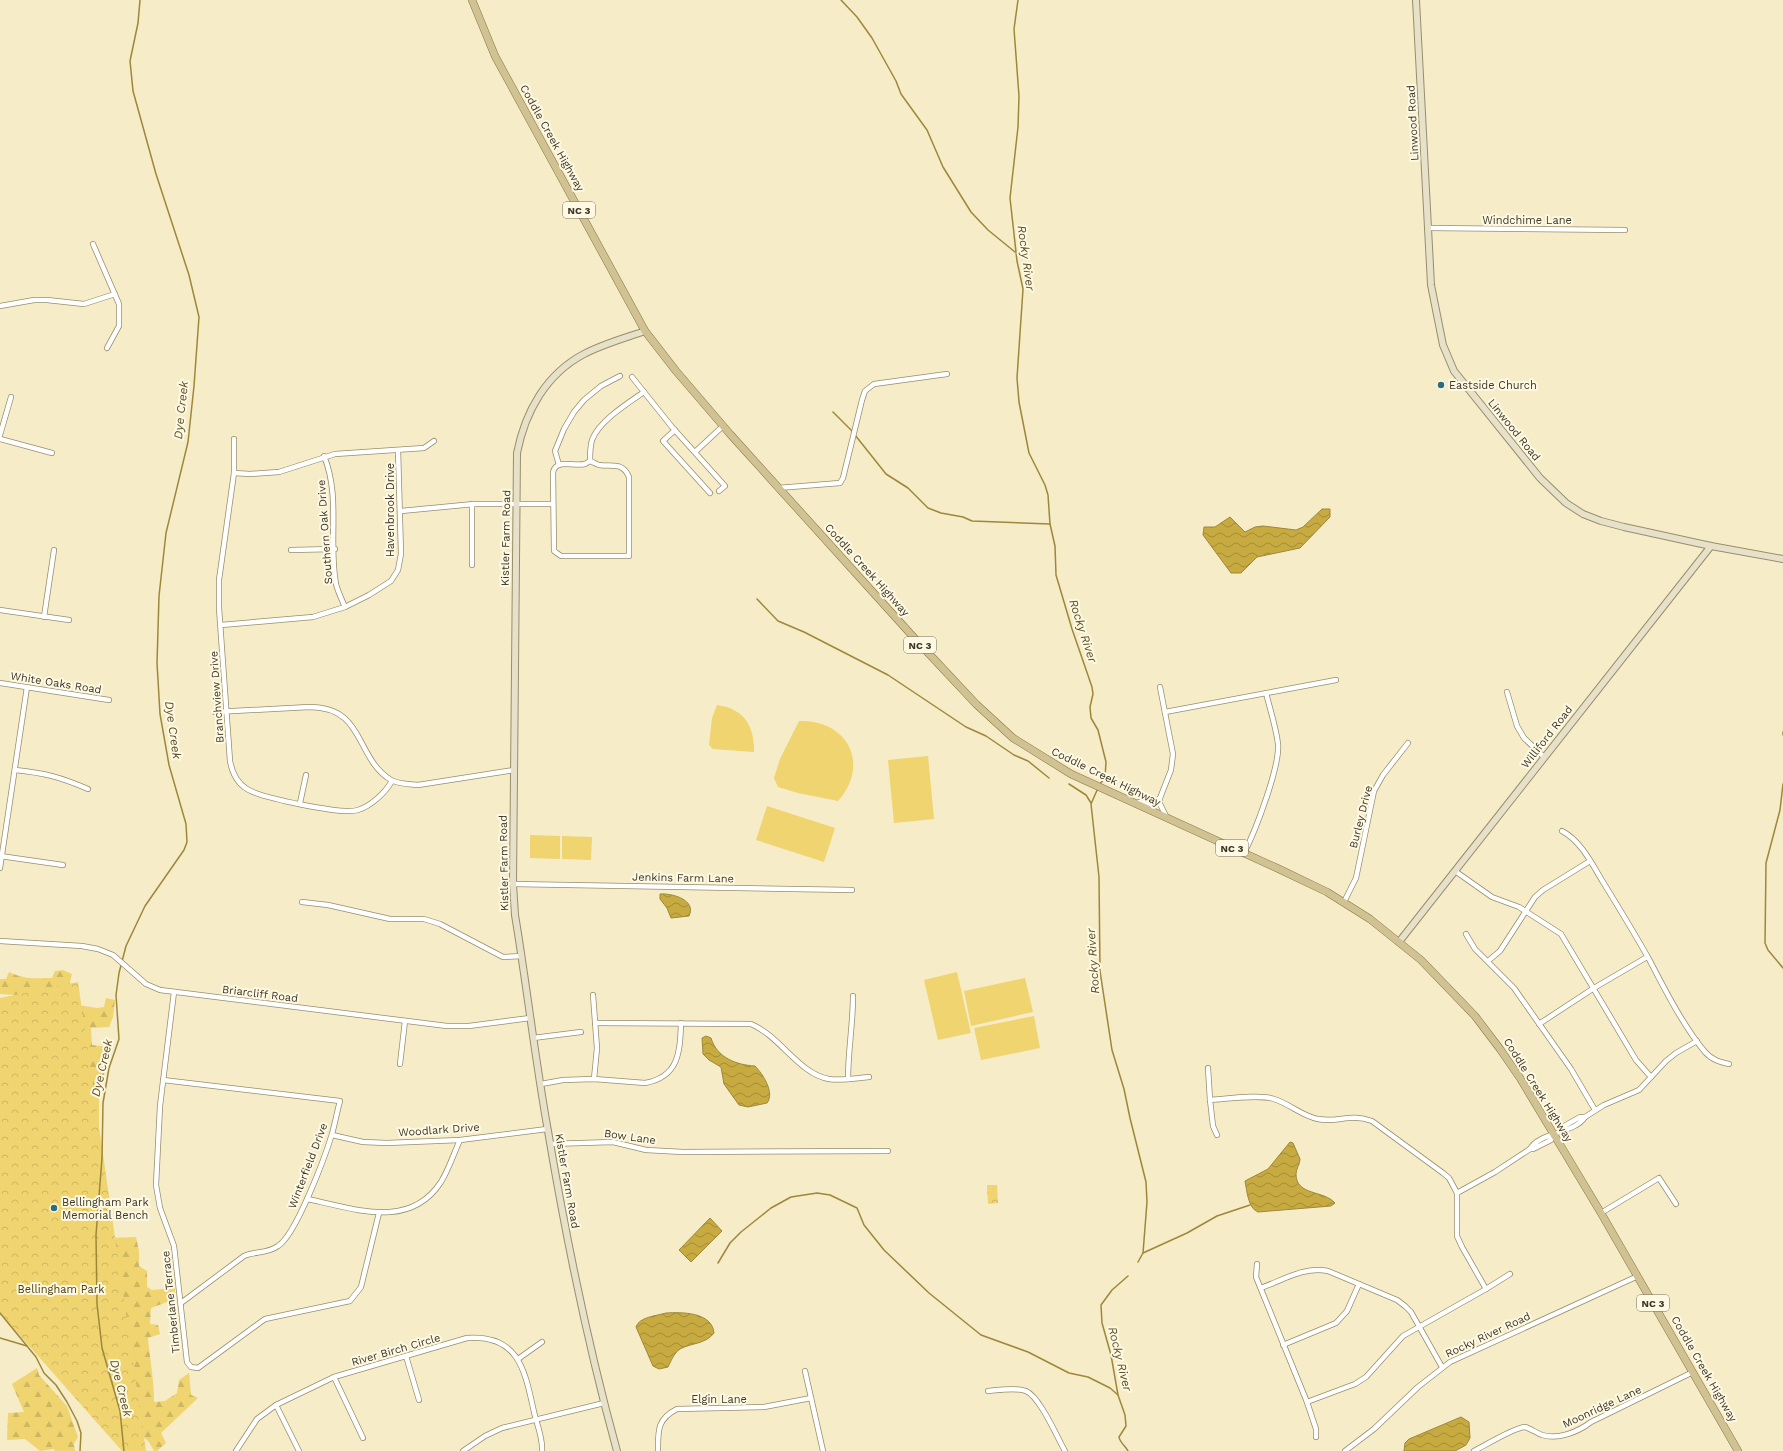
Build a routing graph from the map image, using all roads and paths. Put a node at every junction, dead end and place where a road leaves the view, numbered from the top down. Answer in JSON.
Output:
{"nodes":[{"id":1,"x":472,"y":0,"type":"edge"},
{"id":2,"x":1416,"y":0,"type":"edge"},
{"id":3,"x":1428,"y":228,"type":"junction"},
{"id":4,"x":1625,"y":230,"type":"dead end"},
{"id":5,"x":93,"y":244,"type":"dead end"},
{"id":6,"x":115,"y":294,"type":"junction"},
{"id":7,"x":0,"y":306,"type":"edge"},
{"id":8,"x":645,"y":331,"type":"junction"},
{"id":9,"x":107,"y":348,"type":"dead end"},
{"id":10,"x":947,"y":374,"type":"dead end"},
{"id":11,"x":620,"y":376,"type":"dead end"},
{"id":12,"x":632,"y":377,"type":"dead end"},
{"id":13,"x":644,"y":392,"type":"junction"},
{"id":14,"x":11,"y":398,"type":"dead end"},
{"id":15,"x":723,"y":426,"type":"junction"},
{"id":16,"x":675,"y":430,"type":"junction"},
{"id":17,"x":0,"y":436,"type":"edge"},
{"id":18,"x":234,"y":439,"type":"dead end"},
{"id":19,"x":0,"y":440,"type":"edge"},
{"id":20,"x":434,"y":441,"type":"dead end"},
{"id":21,"x":398,"y":450,"type":"junction"},
{"id":22,"x":695,"y":452,"type":"junction"},
{"id":23,"x":52,"y":454,"type":"dead end"},
{"id":24,"x":324,"y":456,"type":"junction"},
{"id":25,"x":590,"y":461,"type":"junction"},
{"id":26,"x":559,"y":465,"type":"junction"},
{"id":27,"x":234,"y":473,"type":"junction"},
{"id":28,"x":778,"y":488,"type":"junction"},
{"id":29,"x":719,"y":491,"type":"dead end"},
{"id":30,"x":710,"y":493,"type":"dead end"},
{"id":31,"x":472,"y":504,"type":"junction"},
{"id":32,"x":516,"y":504,"type":"junction"},
{"id":33,"x":553,"y":504,"type":"junction"},
{"id":34,"x":401,"y":511,"type":"junction"},
{"id":35,"x":1710,"y":546,"type":"junction"},
{"id":36,"x":335,"y":549,"type":"junction"},
{"id":37,"x":54,"y":550,"type":"dead end"},
{"id":38,"x":291,"y":550,"type":"dead end"},
{"id":39,"x":1783,"y":559,"type":"edge"},
{"id":40,"x":472,"y":565,"type":"dead end"},
{"id":41,"x":345,"y":607,"type":"junction"},
{"id":42,"x":0,"y":610,"type":"edge"},
{"id":43,"x":44,"y":617,"type":"junction"},
{"id":44,"x":69,"y":620,"type":"dead end"},
{"id":45,"x":221,"y":626,"type":"junction"},
{"id":46,"x":1336,"y":680,"type":"dead end"},
{"id":47,"x":0,"y":683,"type":"edge"},
{"id":48,"x":27,"y":687,"type":"junction"},
{"id":49,"x":1160,"y":687,"type":"dead end"},
{"id":50,"x":1507,"y":692,"type":"dead end"},
{"id":51,"x":1266,"y":693,"type":"junction"},
{"id":52,"x":110,"y":700,"type":"dead end"},
{"id":53,"x":215,"y":712,"type":"dead end"},
{"id":54,"x":227,"y":712,"type":"junction"},
{"id":55,"x":1165,"y":712,"type":"junction"},
{"id":56,"x":1408,"y":743,"type":"dead end"},
{"id":57,"x":1544,"y":757,"type":"junction"},
{"id":58,"x":15,"y":770,"type":"junction"},
{"id":59,"x":514,"y":770,"type":"junction"},
{"id":60,"x":306,"y":775,"type":"dead end"},
{"id":61,"x":392,"y":780,"type":"junction"},
{"id":62,"x":88,"y":789,"type":"dead end"},
{"id":63,"x":1160,"y":798,"type":"junction"},
{"id":64,"x":1132,"y":802,"type":"junction"},
{"id":65,"x":300,"y":803,"type":"junction"},
{"id":66,"x":1168,"y":819,"type":"junction"},
{"id":67,"x":1562,"y":831,"type":"dead end"},
{"id":68,"x":1244,"y":853,"type":"junction"},
{"id":69,"x":1,"y":856,"type":"edge"},
{"id":70,"x":1590,"y":861,"type":"junction"},
{"id":71,"x":63,"y":865,"type":"dead end"},
{"id":72,"x":0,"y":868,"type":"edge"},
{"id":73,"x":1455,"y":871,"type":"junction"},
{"id":74,"x":513,"y":884,"type":"junction"},
{"id":75,"x":852,"y":890,"type":"dead end"},
{"id":76,"x":302,"y":902,"type":"dead end"},
{"id":77,"x":1344,"y":902,"type":"junction"},
{"id":78,"x":1526,"y":911,"type":"junction"},
{"id":79,"x":1466,"y":934,"type":"dead end"},
{"id":80,"x":0,"y":941,"type":"edge"},
{"id":81,"x":1399,"y":942,"type":"junction"},
{"id":82,"x":522,"y":956,"type":"junction"},
{"id":83,"x":1647,"y":957,"type":"junction"},
{"id":84,"x":1488,"y":961,"type":"junction"},
{"id":85,"x":1594,"y":988,"type":"junction"},
{"id":86,"x":174,"y":992,"type":"junction"},
{"id":87,"x":593,"y":995,"type":"dead end"},
{"id":88,"x":853,"y":996,"type":"dead end"},
{"id":89,"x":530,"y":1018,"type":"junction"},
{"id":90,"x":405,"y":1021,"type":"junction"},
{"id":91,"x":595,"y":1023,"type":"junction"},
{"id":92,"x":681,"y":1023,"type":"junction"},
{"id":93,"x":1539,"y":1024,"type":"junction"},
{"id":94,"x":581,"y":1032,"type":"dead end"},
{"id":95,"x":533,"y":1038,"type":"junction"},
{"id":96,"x":1697,"y":1041,"type":"junction"},
{"id":97,"x":400,"y":1064,"type":"dead end"},
{"id":98,"x":1729,"y":1064,"type":"dead end"},
{"id":99,"x":1208,"y":1068,"type":"dead end"},
{"id":100,"x":869,"y":1077,"type":"dead end"},
{"id":101,"x":1651,"y":1077,"type":"junction"},
{"id":102,"x":594,"y":1079,"type":"junction"},
{"id":103,"x":848,"y":1079,"type":"junction"},
{"id":104,"x":163,"y":1080,"type":"junction"},
{"id":105,"x":541,"y":1084,"type":"junction"},
{"id":106,"x":1210,"y":1100,"type":"junction"},
{"id":107,"x":1596,"y":1110,"type":"junction"},
{"id":108,"x":547,"y":1129,"type":"junction"},
{"id":109,"x":332,"y":1135,"type":"junction"},
{"id":110,"x":1217,"y":1135,"type":"dead end"},
{"id":111,"x":1552,"y":1135,"type":"junction"},
{"id":112,"x":460,"y":1140,"type":"junction"},
{"id":113,"x":550,"y":1144,"type":"junction"},
{"id":114,"x":888,"y":1151,"type":"dead end"},
{"id":115,"x":1457,"y":1193,"type":"junction"},
{"id":116,"x":307,"y":1199,"type":"junction"},
{"id":117,"x":1676,"y":1204,"type":"dead end"},
{"id":118,"x":379,"y":1213,"type":"junction"},
{"id":119,"x":1601,"y":1213,"type":"junction"},
{"id":120,"x":1257,"y":1264,"type":"dead end"},
{"id":121,"x":1510,"y":1274,"type":"dead end"},
{"id":122,"x":1638,"y":1276,"type":"junction"},
{"id":123,"x":1359,"y":1284,"type":"junction"},
{"id":124,"x":1261,"y":1288,"type":"junction"},
{"id":125,"x":1486,"y":1289,"type":"junction"},
{"id":126,"x":182,"y":1303,"type":"junction"},
{"id":127,"x":1419,"y":1328,"type":"junction"},
{"id":128,"x":542,"y":1342,"type":"dead end"},
{"id":129,"x":1284,"y":1345,"type":"junction"},
{"id":130,"x":406,"y":1356,"type":"junction"},
{"id":131,"x":518,"y":1359,"type":"junction"},
{"id":132,"x":1442,"y":1367,"type":"junction"},
{"id":133,"x":805,"y":1372,"type":"dead end"},
{"id":134,"x":1693,"y":1372,"type":"junction"},
{"id":135,"x":334,"y":1377,"type":"junction"},
{"id":136,"x":988,"y":1391,"type":"dead end"},
{"id":137,"x":811,"y":1398,"type":"junction"},
{"id":138,"x":419,"y":1400,"type":"dead end"},
{"id":139,"x":1307,"y":1402,"type":"junction"},
{"id":140,"x":604,"y":1403,"type":"junction"},
{"id":141,"x":276,"y":1405,"type":"junction"},
{"id":142,"x":536,"y":1419,"type":"junction"},
{"id":143,"x":1316,"y":1437,"type":"dead end"},
{"id":144,"x":363,"y":1438,"type":"dead end"},
{"id":145,"x":236,"y":1451,"type":"edge"},
{"id":146,"x":299,"y":1451,"type":"edge"},
{"id":147,"x":463,"y":1451,"type":"edge"},
{"id":148,"x":542,"y":1451,"type":"edge"},
{"id":149,"x":617,"y":1451,"type":"edge"},
{"id":150,"x":658,"y":1451,"type":"edge"},
{"id":151,"x":823,"y":1451,"type":"edge"},
{"id":152,"x":1065,"y":1451,"type":"edge"},
{"id":153,"x":1345,"y":1451,"type":"edge"},
{"id":154,"x":1474,"y":1451,"type":"edge"},
{"id":155,"x":1738,"y":1451,"type":"edge"}],
"edges":[{"from":1,"to":8,"type":"main road","name":"Coddle Creek Highway","number":"NC 3"},
{"from":2,"to":3,"type":"street","name":"Linwood Road"},
{"from":3,"to":4,"type":"street","name":"Windchime Lane"},
{"from":3,"to":35,"type":"street","name":"Linwood Road"},
{"from":5,"to":6,"type":"street"},
{"from":6,"to":7,"type":"street"},
{"from":6,"to":9,"type":"street"},
{"from":8,"to":15,"type":"main road","name":"Coddle Creek Highway","number":"NC 3"},
{"from":8,"to":32,"type":"street","name":"Kistler Farm Road"},
{"from":10,"to":28,"type":"street"},
{"from":11,"to":26,"type":"street"},
{"from":12,"to":13,"type":"street"},
{"from":13,"to":16,"type":"street"},
{"from":13,"to":25,"type":"street"},
{"from":14,"to":17,"type":"street"},
{"from":15,"to":22,"type":"street"},
{"from":15,"to":28,"type":"main road","name":"Coddle Creek Highway","number":"NC 3"},
{"from":16,"to":22,"type":"street"},
{"from":16,"to":30,"type":"street"},
{"from":18,"to":27,"type":"street","name":"Branchview Drive"},
{"from":19,"to":23,"type":"street"},
{"from":20,"to":21,"type":"street"},
{"from":21,"to":24,"type":"street"},
{"from":21,"to":34,"type":"street","name":"Havenbrook Drive"},
{"from":22,"to":29,"type":"street"},
{"from":24,"to":27,"type":"street"},
{"from":24,"to":36,"type":"street","name":"Southern Oak Drive"},
{"from":25,"to":26,"type":"street"},
{"from":25,"to":33,"type":"street"},
{"from":26,"to":33,"type":"street"},
{"from":27,"to":45,"type":"street","name":"Branchview Drive"},
{"from":28,"to":64,"type":"main road","name":"Coddle Creek Highway","number":"NC 3"},
{"from":31,"to":32,"type":"street"},
{"from":31,"to":34,"type":"street"},
{"from":31,"to":40,"type":"street"},
{"from":32,"to":33,"type":"street"},
{"from":32,"to":59,"type":"street","name":"Kistler Farm Road"},
{"from":34,"to":41,"type":"street","name":"Havenbrook Drive"},
{"from":35,"to":39,"type":"street","name":"Linwood Road"},
{"from":35,"to":57,"type":"street","name":"Williford Road"},
{"from":36,"to":38,"type":"street"},
{"from":36,"to":41,"type":"street","name":"Southern Oak Drive"},
{"from":37,"to":43,"type":"street"},
{"from":41,"to":45,"type":"street","name":"Havenbrook Drive"},
{"from":42,"to":43,"type":"street"},
{"from":43,"to":44,"type":"street"},
{"from":45,"to":54,"type":"street","name":"Branchview Drive"},
{"from":46,"to":51,"type":"street"},
{"from":47,"to":48,"type":"street","name":"White Oaks Road"},
{"from":48,"to":52,"type":"street","name":"White Oaks Road"},
{"from":48,"to":58,"type":"street"},
{"from":49,"to":55,"type":"street"},
{"from":50,"to":57,"type":"street"},
{"from":51,"to":55,"type":"street"},
{"from":51,"to":68,"type":"street"},
{"from":53,"to":54,"type":"street"},
{"from":54,"to":61,"type":"street"},
{"from":54,"to":65,"type":"street","name":"Branchview Drive"},
{"from":55,"to":63,"type":"street"},
{"from":56,"to":77,"type":"street","name":"Burley Drive"},
{"from":57,"to":73,"type":"street","name":"Williford Road"},
{"from":58,"to":62,"type":"street"},
{"from":58,"to":69,"type":"street"},
{"from":59,"to":61,"type":"street"},
{"from":59,"to":74,"type":"street","name":"Kistler Farm Road"},
{"from":60,"to":65,"type":"street"},
{"from":61,"to":65,"type":"street","name":"Branchview Drive"},
{"from":63,"to":64,"type":"street"},
{"from":63,"to":66,"type":"street"},
{"from":64,"to":66,"type":"main road","name":"Coddle Creek Highway","number":"NC 3"},
{"from":66,"to":68,"type":"main road","name":"Coddle Creek Highway","number":"NC 3"},
{"from":67,"to":70,"type":"street"},
{"from":68,"to":77,"type":"main road","name":"Coddle Creek Highway","number":"NC 3"},
{"from":69,"to":71,"type":"street"},
{"from":69,"to":72,"type":"street"},
{"from":70,"to":78,"type":"street"},
{"from":70,"to":83,"type":"street"},
{"from":73,"to":78,"type":"street"},
{"from":73,"to":81,"type":"street","name":"Williford Road"},
{"from":74,"to":75,"type":"street","name":"Jenkins Farm Lane"},
{"from":74,"to":82,"type":"street","name":"Kistler Farm Road"},
{"from":76,"to":82,"type":"street"},
{"from":77,"to":81,"type":"main road","name":"Coddle Creek Highway","number":"NC 3"},
{"from":78,"to":84,"type":"street"},
{"from":78,"to":85,"type":"street"},
{"from":79,"to":84,"type":"street"},
{"from":80,"to":86,"type":"street","name":"Briarcliff Road"},
{"from":81,"to":111,"type":"main road","name":"Coddle Creek Highway","number":"NC 3"},
{"from":82,"to":89,"type":"street","name":"Kistler Farm Road"},
{"from":83,"to":85,"type":"street"},
{"from":83,"to":96,"type":"street"},
{"from":84,"to":93,"type":"street"},
{"from":85,"to":93,"type":"street"},
{"from":85,"to":101,"type":"street"},
{"from":86,"to":90,"type":"street","name":"Briarcliff Road"},
{"from":86,"to":104,"type":"street","name":"Timberlane Terrace"},
{"from":87,"to":91,"type":"street"},
{"from":88,"to":103,"type":"street"},
{"from":89,"to":90,"type":"street","name":"Briarcliff Road"},
{"from":89,"to":95,"type":"street","name":"Kistler Farm Road"},
{"from":90,"to":97,"type":"street"},
{"from":91,"to":92,"type":"street"},
{"from":91,"to":102,"type":"street"},
{"from":92,"to":102,"type":"street"},
{"from":92,"to":103,"type":"street"},
{"from":93,"to":107,"type":"street"},
{"from":94,"to":95,"type":"street"},
{"from":95,"to":105,"type":"street","name":"Kistler Farm Road"},
{"from":96,"to":98,"type":"street"},
{"from":96,"to":101,"type":"street"},
{"from":99,"to":106,"type":"street"},
{"from":100,"to":103,"type":"street"},
{"from":101,"to":107,"type":"street"},
{"from":102,"to":105,"type":"street"},
{"from":104,"to":109,"type":"street","name":"Winterfield Drive"},
{"from":104,"to":126,"type":"street","name":"Timberlane Terrace"},
{"from":105,"to":108,"type":"street","name":"Kistler Farm Road"},
{"from":106,"to":110,"type":"street"},
{"from":106,"to":115,"type":"street"},
{"from":107,"to":111,"type":"street"},
{"from":108,"to":112,"type":"street","name":"Woodlark Drive"},
{"from":108,"to":113,"type":"street","name":"Kistler Farm Road"},
{"from":109,"to":112,"type":"street","name":"Woodlark Drive"},
{"from":109,"to":116,"type":"street","name":"Winterfield Drive"},
{"from":111,"to":115,"type":"street"},
{"from":111,"to":119,"type":"main road","name":"Coddle Creek Highway","number":"NC 3"},
{"from":112,"to":118,"type":"street"},
{"from":113,"to":114,"type":"street","name":"Bow Lane"},
{"from":113,"to":140,"type":"street","name":"Kistler Farm Road"},
{"from":115,"to":125,"type":"street"},
{"from":116,"to":118,"type":"street"},
{"from":116,"to":126,"type":"street","name":"Winterfield Drive"},
{"from":117,"to":119,"type":"street"},
{"from":118,"to":126,"type":"street","name":"Timberlane Terrace"},
{"from":119,"to":122,"type":"main road","name":"Coddle Creek Highway","number":"NC 3"},
{"from":120,"to":124,"type":"street"},
{"from":121,"to":125,"type":"street"},
{"from":122,"to":132,"type":"street","name":"Rocky River Road"},
{"from":122,"to":134,"type":"main road","name":"Coddle Creek Highway","number":"NC 3"},
{"from":123,"to":124,"type":"street"},
{"from":123,"to":127,"type":"street"},
{"from":123,"to":129,"type":"street"},
{"from":124,"to":129,"type":"street"},
{"from":125,"to":127,"type":"street"},
{"from":127,"to":132,"type":"street"},
{"from":127,"to":139,"type":"street"},
{"from":128,"to":131,"type":"street"},
{"from":129,"to":139,"type":"street"},
{"from":130,"to":131,"type":"street","name":"River Birch Circle"},
{"from":130,"to":135,"type":"street","name":"River Birch Circle"},
{"from":130,"to":138,"type":"street"},
{"from":131,"to":142,"type":"street","name":"River Birch Circle"},
{"from":132,"to":153,"type":"street","name":"Rocky River Road"},
{"from":133,"to":137,"type":"street"},
{"from":134,"to":154,"type":"street","name":"Moonridge Lane"},
{"from":134,"to":155,"type":"main road","name":"Coddle Creek Highway","number":"NC 3"},
{"from":135,"to":141,"type":"street","name":"River Birch Circle"},
{"from":135,"to":144,"type":"street"},
{"from":136,"to":152,"type":"street"},
{"from":137,"to":150,"type":"street","name":"Elgin Lane"},
{"from":137,"to":151,"type":"street"},
{"from":139,"to":143,"type":"street"},
{"from":140,"to":142,"type":"street"},
{"from":140,"to":149,"type":"street","name":"Kistler Farm Road"},
{"from":141,"to":145,"type":"street","name":"River Birch Circle"},
{"from":141,"to":146,"type":"street"},
{"from":142,"to":147,"type":"street"},
{"from":142,"to":148,"type":"street","name":"River Birch Circle"}]}
